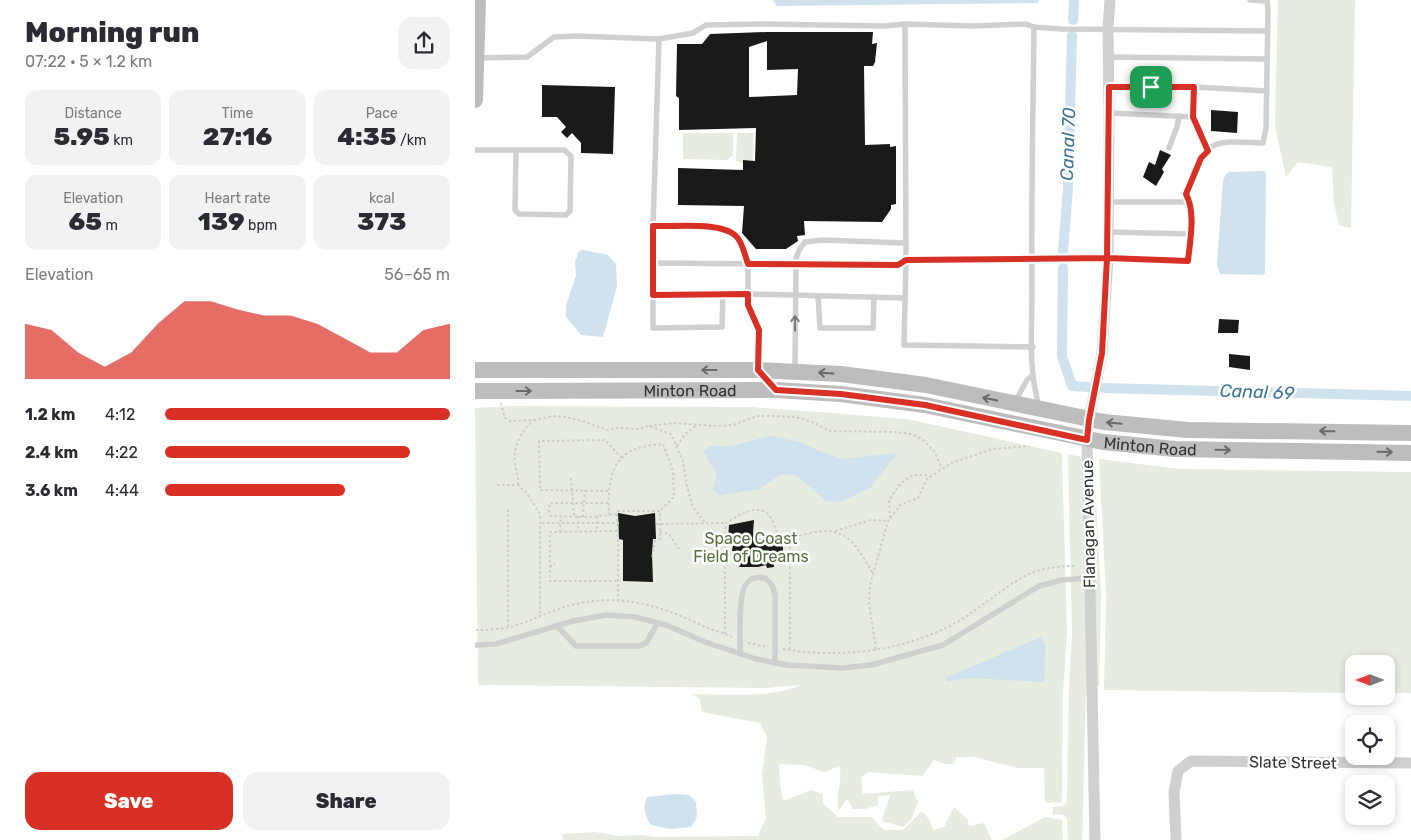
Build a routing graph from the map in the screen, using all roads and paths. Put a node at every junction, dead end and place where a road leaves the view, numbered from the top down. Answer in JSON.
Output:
{"nodes":[{"id":1,"x":1110,"y":0,"type":"edge"},
{"id":2,"x":1250,"y":0,"type":"edge"},
{"id":3,"x":477,"y":5,"type":"edge"},
{"id":4,"x":905,"y":24,"type":"junction"},
{"id":5,"x":1034,"y":27,"type":"junction"},
{"id":6,"x":1108,"y":28,"type":"junction"},
{"id":7,"x":1268,"y":31,"type":"junction"},
{"id":8,"x":659,"y":39,"type":"junction"},
{"id":9,"x":1109,"y":57,"type":"junction"},
{"id":10,"x":476,"y":58,"type":"edge"},
{"id":11,"x":1267,"y":59,"type":"junction"},
{"id":12,"x":1109,"y":87,"type":"junction"},
{"id":13,"x":1194,"y":87,"type":"junction"},
{"id":14,"x":1267,"y":91,"type":"junction"},
{"id":15,"x":475,"y":100,"type":"edge"},
{"id":16,"x":1109,"y":113,"type":"junction"},
{"id":17,"x":1179,"y":116,"type":"junction"},
{"id":18,"x":1193,"y":117,"type":"junction"},
{"id":19,"x":1169,"y":148,"type":"dead end"},
{"id":20,"x":475,"y":150,"type":"edge"},
{"id":21,"x":516,"y":150,"type":"junction"},
{"id":22,"x":1208,"y":151,"type":"junction"},
{"id":23,"x":1108,"y":202,"type":"junction"},
{"id":24,"x":1191,"y":202,"type":"junction"},
{"id":25,"x":653,"y":226,"type":"junction"},
{"id":26,"x":1108,"y":232,"type":"junction"},
{"id":27,"x":1191,"y":234,"type":"junction"},
{"id":28,"x":905,"y":243,"type":"junction"},
{"id":29,"x":1107,"y":258,"type":"junction"},
{"id":30,"x":1032,"y":259,"type":"junction"},
{"id":31,"x":906,"y":260,"type":"junction"},
{"id":32,"x":796,"y":262,"type":"junction"},
{"id":33,"x":653,"y":263,"type":"junction"},
{"id":34,"x":748,"y":264,"type":"junction"},
{"id":35,"x":723,"y":294,"type":"junction"},
{"id":36,"x":748,"y":294,"type":"junction"},
{"id":37,"x":653,"y":295,"type":"junction"},
{"id":38,"x":795,"y":295,"type":"junction"},
{"id":39,"x":818,"y":296,"type":"junction"},
{"id":40,"x":874,"y":297,"type":"junction"},
{"id":41,"x":905,"y":298,"type":"junction"},
{"id":42,"x":1033,"y":347,"type":"junction"},
{"id":43,"x":475,"y":370,"type":"edge"},
{"id":44,"x":758,"y":370,"type":"junction"},
{"id":45,"x":795,"y":372,"type":"junction"},
{"id":46,"x":1033,"y":375,"type":"junction"},
{"id":47,"x":776,"y":390,"type":"junction"},
{"id":48,"x":475,"y":391,"type":"edge"},
{"id":49,"x":501,"y":403,"type":"dead end"},
{"id":50,"x":1013,"y":404,"type":"junction"},
{"id":51,"x":1041,"y":409,"type":"junction"},
{"id":52,"x":534,"y":420,"type":"junction"},
{"id":53,"x":1089,"y":420,"type":"junction"},
{"id":54,"x":522,"y":421,"type":"junction"},
{"id":55,"x":697,"y":425,"type":"junction"},
{"id":56,"x":649,"y":426,"type":"junction"},
{"id":57,"x":526,"y":427,"type":"junction"},
{"id":58,"x":1411,"y":433,"type":"edge"},
{"id":59,"x":1087,"y":440,"type":"junction"},
{"id":60,"x":677,"y":446,"type":"junction"},
{"id":61,"x":1029,"y":446,"type":"dead end"},
{"id":62,"x":1411,"y":453,"type":"edge"},
{"id":63,"x":622,"y":458,"type":"junction"},
{"id":64,"x":942,"y":470,"type":"junction"},
{"id":65,"x":931,"y":477,"type":"junction"},
{"id":66,"x":571,"y":478,"type":"dead end"},
{"id":67,"x":497,"y":485,"type":"dead end"},
{"id":68,"x":518,"y":485,"type":"junction"},
{"id":69,"x":572,"y":490,"type":"junction"},
{"id":70,"x":585,"y":490,"type":"junction"},
{"id":71,"x":608,"y":490,"type":"junction"},
{"id":72,"x":573,"y":503,"type":"junction"},
{"id":73,"x":584,"y":503,"type":"junction"},
{"id":74,"x":608,"y":504,"type":"junction"},
{"id":75,"x":508,"y":509,"type":"dead end"},
{"id":76,"x":660,"y":511,"type":"junction"},
{"id":77,"x":617,"y":514,"type":"junction"},
{"id":78,"x":597,"y":516,"type":"junction"},
{"id":79,"x":609,"y":516,"type":"junction"},
{"id":80,"x":561,"y":517,"type":"junction"},
{"id":81,"x":579,"y":517,"type":"junction"},
{"id":82,"x":583,"y":517,"type":"junction"},
{"id":83,"x":890,"y":518,"type":"junction"},
{"id":84,"x":888,"y":521,"type":"junction"},
{"id":85,"x":541,"y":523,"type":"junction"},
{"id":86,"x":561,"y":523,"type":"junction"},
{"id":87,"x":579,"y":523,"type":"junction"},
{"id":88,"x":596,"y":523,"type":"junction"},
{"id":89,"x":618,"y":523,"type":"junction"},
{"id":90,"x":726,"y":523,"type":"junction"},
{"id":91,"x":656,"y":524,"type":"dead end"},
{"id":92,"x":660,"y":524,"type":"junction"},
{"id":93,"x":706,"y":524,"type":"junction"},
{"id":94,"x":578,"y":531,"type":"junction"},
{"id":95,"x":597,"y":531,"type":"junction"},
{"id":96,"x":617,"y":531,"type":"junction"},
{"id":97,"x":835,"y":531,"type":"junction"},
{"id":98,"x":560,"y":532,"type":"junction"},
{"id":99,"x":660,"y":532,"type":"junction"},
{"id":100,"x":790,"y":539,"type":"junction"},
{"id":101,"x":679,"y":548,"type":"dead end"},
{"id":102,"x":652,"y":558,"type":"dead end"},
{"id":103,"x":555,"y":563,"type":"dead end"},
{"id":104,"x":550,"y":567,"type":"junction"},
{"id":105,"x":873,"y":574,"type":"junction"},
{"id":106,"x":1089,"y":578,"type":"junction"},
{"id":107,"x":618,"y":581,"type":"junction"},
{"id":108,"x":618,"y":600,"type":"dead end"},
{"id":109,"x":540,"y":615,"type":"dead end"},
{"id":110,"x":658,"y":623,"type":"junction"},
{"id":111,"x":557,"y":626,"type":"junction"},
{"id":112,"x":507,"y":627,"type":"dead end"},
{"id":113,"x":725,"y":634,"type":"dead end"},
{"id":114,"x":475,"y":645,"type":"edge"},
{"id":115,"x":876,"y":649,"type":"dead end"},
{"id":116,"x":790,"y":650,"type":"dead end"},
{"id":117,"x":740,"y":654,"type":"junction"},
{"id":118,"x":775,"y":663,"type":"junction"},
{"id":119,"x":1411,"y":763,"type":"edge"},
{"id":120,"x":1095,"y":840,"type":"edge"},
{"id":121,"x":1176,"y":840,"type":"edge"}],
"edges":[{"from":1,"to":6,"type":"street","name":"Flanagan Avenue"},
{"from":2,"to":7,"type":"lane"},
{"from":3,"to":10,"type":"main road"},
{"from":4,"to":5,"type":"lane"},
{"from":4,"to":8,"type":"lane"},
{"from":4,"to":28,"type":"lane"},
{"from":5,"to":6,"type":"lane"},
{"from":5,"to":30,"type":"lane"},
{"from":6,"to":7,"type":"lane"},
{"from":6,"to":9,"type":"street","name":"Flanagan Avenue"},
{"from":7,"to":11,"type":"lane"},
{"from":8,"to":10,"type":"lane"},
{"from":8,"to":25,"type":"lane"},
{"from":9,"to":11,"type":"lane"},
{"from":9,"to":12,"type":"street","name":"Flanagan Avenue"},
{"from":10,"to":15,"type":"main road"},
{"from":11,"to":14,"type":"lane"},
{"from":12,"to":13,"type":"lane"},
{"from":12,"to":16,"type":"street","name":"Flanagan Avenue"},
{"from":13,"to":14,"type":"lane"},
{"from":13,"to":18,"type":"lane"},
{"from":14,"to":22,"type":"lane"},
{"from":16,"to":17,"type":"lane"},
{"from":16,"to":23,"type":"street","name":"Flanagan Avenue"},
{"from":17,"to":18,"type":"lane"},
{"from":17,"to":19,"type":"lane"},
{"from":18,"to":22,"type":"lane"},
{"from":20,"to":21,"type":"lane"},
{"from":21,"to":21,"type":"lane"},
{"from":22,"to":24,"type":"lane"},
{"from":23,"to":24,"type":"lane"},
{"from":23,"to":26,"type":"street","name":"Flanagan Avenue"},
{"from":24,"to":27,"type":"lane"},
{"from":25,"to":33,"type":"lane"},
{"from":25,"to":34,"type":"lane"},
{"from":26,"to":27,"type":"lane"},
{"from":26,"to":29,"type":"street","name":"Flanagan Avenue"},
{"from":27,"to":29,"type":"lane"},
{"from":28,"to":31,"type":"lane"},
{"from":28,"to":32,"type":"lane"},
{"from":29,"to":30,"type":"lane"},
{"from":29,"to":53,"type":"street","name":"Flanagan Avenue"},
{"from":30,"to":31,"type":"lane"},
{"from":30,"to":42,"type":"lane"},
{"from":31,"to":32,"type":"lane"},
{"from":31,"to":41,"type":"lane"},
{"from":32,"to":34,"type":"lane"},
{"from":32,"to":38,"type":"lane"},
{"from":33,"to":34,"type":"lane"},
{"from":33,"to":37,"type":"lane"},
{"from":34,"to":36,"type":"lane"},
{"from":35,"to":36,"type":"lane"},
{"from":35,"to":37,"type":"lane"},
{"from":35,"to":37,"type":"lane"},
{"from":36,"to":38,"type":"lane"},
{"from":36,"to":44,"type":"lane"},
{"from":38,"to":39,"type":"lane"},
{"from":45,"to":38,"type":"lane","one_way":true},
{"from":39,"to":40,"type":"lane"},
{"from":39,"to":40,"type":"lane"},
{"from":40,"to":41,"type":"lane"},
{"from":41,"to":42,"type":"lane"},
{"from":42,"to":46,"type":"lane"},
{"from":44,"to":43,"type":"main road","name":"Minton Road","one_way":true},
{"from":44,"to":45,"type":"main road","name":"Minton Road"},
{"from":44,"to":47,"type":"main road"},
{"from":45,"to":47,"type":"main road"},
{"from":50,"to":45,"type":"main road","name":"Minton Road","one_way":true},
{"from":46,"to":50,"type":"lane"},
{"from":46,"to":51,"type":"lane"},
{"from":48,"to":47,"type":"main road","name":"Minton Road","one_way":true},
{"from":47,"to":59,"type":"main road","name":"Minton Road"},
{"from":49,"to":54,"type":"path"},
{"from":50,"to":51,"type":"main road","name":"Minton Road"},
{"from":51,"to":53,"type":"main road","name":"Minton Road"},
{"from":52,"to":54,"type":"path"},
{"from":52,"to":56,"type":"path"},
{"from":52,"to":57,"type":"path"},
{"from":58,"to":53,"type":"main road","name":"Minton Road","one_way":true},
{"from":53,"to":59,"type":"street","name":"Flanagan Avenue"},
{"from":54,"to":57,"type":"path"},
{"from":55,"to":56,"type":"path"},
{"from":55,"to":60,"type":"path"},
{"from":55,"to":64,"type":"path"},
{"from":56,"to":60,"type":"path"},
{"from":57,"to":68,"type":"path"},
{"from":59,"to":62,"type":"main road","name":"Minton Road","one_way":true},
{"from":59,"to":106,"type":"street","name":"Flanagan Avenue"},
{"from":60,"to":93,"type":"path"},
{"from":61,"to":64,"type":"path"},
{"from":63,"to":69,"type":"path"},
{"from":63,"to":71,"type":"path"},
{"from":63,"to":76,"type":"path"},
{"from":64,"to":65,"type":"path"},
{"from":65,"to":83,"type":"path"},
{"from":65,"to":83,"type":"path"},
{"from":66,"to":69,"type":"path"},
{"from":67,"to":68,"type":"path"},
{"from":68,"to":85,"type":"path"},
{"from":69,"to":70,"type":"path"},
{"from":69,"to":72,"type":"path"},
{"from":70,"to":71,"type":"path"},
{"from":70,"to":73,"type":"path"},
{"from":71,"to":74,"type":"path"},
{"from":72,"to":73,"type":"path"},
{"from":72,"to":80,"type":"path"},
{"from":72,"to":81,"type":"path"},
{"from":73,"to":74,"type":"path"},
{"from":73,"to":82,"type":"path"},
{"from":74,"to":79,"type":"path"},
{"from":75,"to":112,"type":"path"},
{"from":76,"to":77,"type":"path"},
{"from":76,"to":92,"type":"path"},
{"from":77,"to":79,"type":"path"},
{"from":77,"to":89,"type":"path"},
{"from":78,"to":79,"type":"path"},
{"from":78,"to":82,"type":"path"},
{"from":78,"to":88,"type":"path"},
{"from":80,"to":81,"type":"path"},
{"from":80,"to":86,"type":"path"},
{"from":81,"to":82,"type":"path"},
{"from":81,"to":87,"type":"path"},
{"from":83,"to":84,"type":"path"},
{"from":84,"to":97,"type":"path"},
{"from":84,"to":105,"type":"path"},
{"from":85,"to":86,"type":"path"},
{"from":85,"to":109,"type":"path"},
{"from":86,"to":87,"type":"path"},
{"from":86,"to":98,"type":"path"},
{"from":87,"to":88,"type":"path"},
{"from":87,"to":94,"type":"path"},
{"from":88,"to":89,"type":"path"},
{"from":88,"to":95,"type":"path"},
{"from":89,"to":96,"type":"path"},
{"from":90,"to":93,"type":"path"},
{"from":90,"to":100,"type":"path"},
{"from":90,"to":113,"type":"path"},
{"from":91,"to":92,"type":"path"},
{"from":92,"to":93,"type":"path"},
{"from":92,"to":99,"type":"path"},
{"from":94,"to":95,"type":"path"},
{"from":94,"to":98,"type":"path"},
{"from":95,"to":96,"type":"path"},
{"from":96,"to":107,"type":"path"},
{"from":97,"to":100,"type":"path"},
{"from":97,"to":105,"type":"path"},
{"from":98,"to":104,"type":"path"},
{"from":99,"to":101,"type":"path"},
{"from":99,"to":102,"type":"path"},
{"from":100,"to":116,"type":"path"},
{"from":103,"to":104,"type":"path"},
{"from":104,"to":107,"type":"path"},
{"from":105,"to":115,"type":"path"},
{"from":106,"to":118,"type":"lane"},
{"from":106,"to":120,"type":"street","name":"Flanagan Avenue"},
{"from":107,"to":108,"type":"path"},
{"from":110,"to":111,"type":"lane"},
{"from":110,"to":111,"type":"lane"},
{"from":110,"to":117,"type":"lane"},
{"from":111,"to":114,"type":"lane"},
{"from":117,"to":118,"type":"lane"},
{"from":117,"to":118,"type":"lane"},
{"from":119,"to":121,"type":"street","name":"Slate Street"}]}
